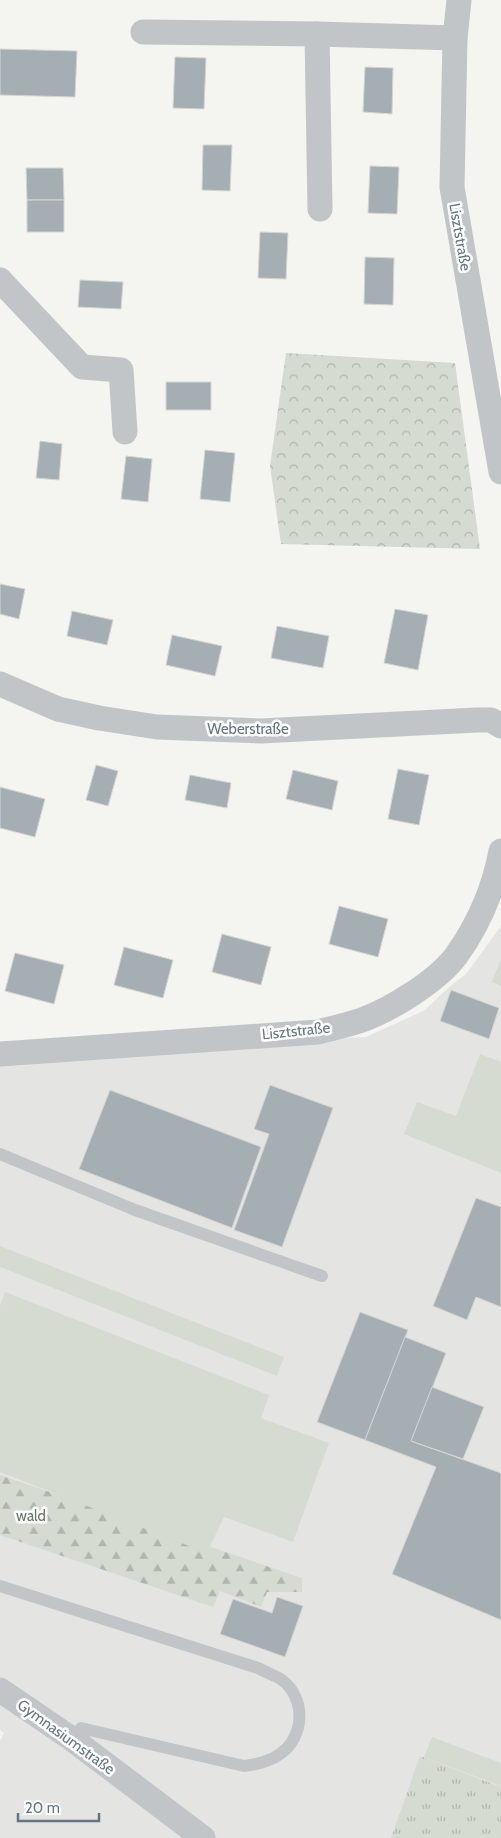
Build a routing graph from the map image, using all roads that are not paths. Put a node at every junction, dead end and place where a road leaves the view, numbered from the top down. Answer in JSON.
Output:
{"nodes":[{"id":1,"x":459,"y":0,"type":"edge"},
{"id":2,"x":143,"y":32,"type":"dead end"},
{"id":3,"x":317,"y":34,"type":"junction"},
{"id":4,"x":455,"y":38,"type":"junction"},
{"id":5,"x":320,"y":209,"type":"dead end"},
{"id":6,"x":0,"y":280,"type":"edge"},
{"id":7,"x":125,"y":432,"type":"dead end"},
{"id":8,"x":501,"y":472,"type":"edge"},
{"id":9,"x":1,"y":689,"type":"edge"},
{"id":10,"x":501,"y":726,"type":"edge"},
{"id":11,"x":501,"y":852,"type":"edge"},
{"id":12,"x":0,"y":1054,"type":"edge"},
{"id":13,"x":0,"y":1154,"type":"edge"},
{"id":14,"x":322,"y":1276,"type":"dead end"},
{"id":15,"x":0,"y":1586,"type":"edge"},
{"id":16,"x":0,"y":1690,"type":"edge"},
{"id":17,"x":72,"y":1740,"type":"junction"},
{"id":18,"x":203,"y":1838,"type":"edge"}],
"edges":[{"from":1,"to":4,"type":"street","name":"Lisztstraße"},
{"from":2,"to":3,"type":"street"},
{"from":3,"to":4,"type":"street"},
{"from":3,"to":5,"type":"street"},
{"from":4,"to":8,"type":"street","name":"Lisztstraße"},
{"from":6,"to":7,"type":"street"},
{"from":9,"to":10,"type":"street","name":"Weberstraße"},
{"from":11,"to":12,"type":"street","name":"Lisztstraße"},
{"from":13,"to":14,"type":"lane"},
{"from":15,"to":17,"type":"lane"},
{"from":16,"to":17,"type":"street","name":"Gymnasiumstraße"},
{"from":17,"to":18,"type":"street","name":"Gymnasiumstraße"}]}
